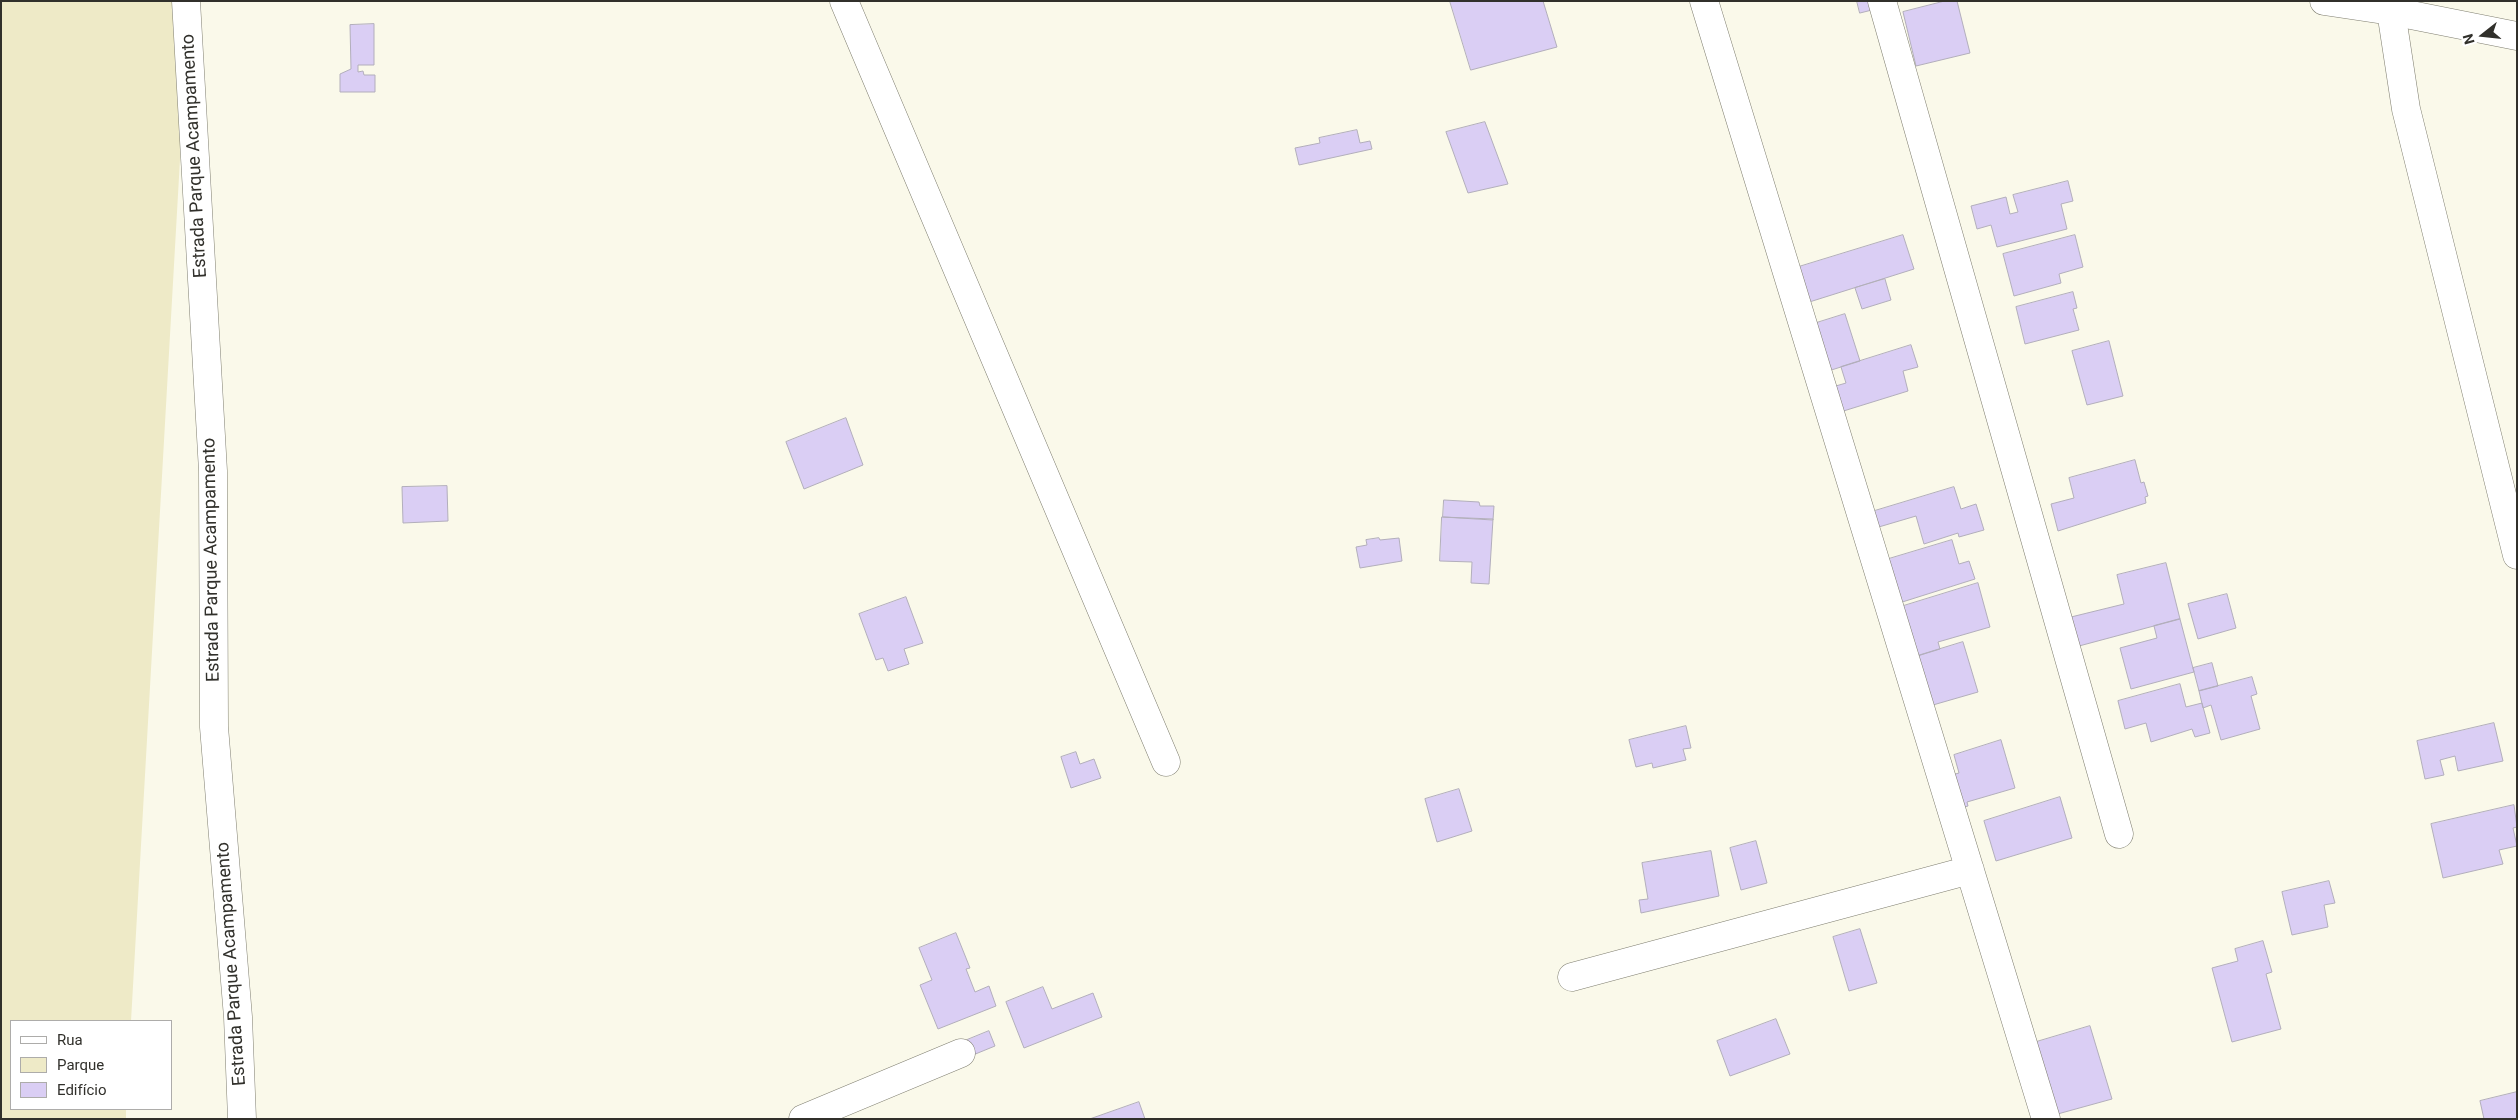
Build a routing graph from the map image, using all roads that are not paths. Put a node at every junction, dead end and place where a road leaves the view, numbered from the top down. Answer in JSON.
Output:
{"nodes":[{"id":1,"x":186,"y":1,"type":"edge"},
{"id":2,"x":844,"y":1,"type":"edge"},
{"id":3,"x":1704,"y":1,"type":"edge"},
{"id":4,"x":1882,"y":1,"type":"edge"},
{"id":5,"x":2324,"y":1,"type":"edge"},
{"id":6,"x":2391,"y":6,"type":"edge"},
{"id":7,"x":2517,"y":36,"type":"edge"},
{"id":8,"x":2517,"y":554,"type":"edge"},
{"id":9,"x":1166,"y":762,"type":"dead end"},
{"id":10,"x":2119,"y":834,"type":"dead end"},
{"id":11,"x":1970,"y":870,"type":"junction"},
{"id":12,"x":1572,"y":977,"type":"dead end"},
{"id":13,"x":961,"y":1053,"type":"dead end"},
{"id":14,"x":242,"y":1119,"type":"edge"},
{"id":15,"x":804,"y":1119,"type":"edge"},
{"id":16,"x":2046,"y":1119,"type":"edge"}],
"edges":[{"from":1,"to":14,"type":"street","name":"Estrada Parque Acampamento"},
{"from":2,"to":9,"type":"street"},
{"from":3,"to":11,"type":"street"},
{"from":4,"to":10,"type":"street"},
{"from":5,"to":6,"type":"street"},
{"from":6,"to":7,"type":"street"},
{"from":6,"to":8,"type":"street"},
{"from":11,"to":12,"type":"street"},
{"from":11,"to":16,"type":"street"},
{"from":13,"to":15,"type":"street"}]}
